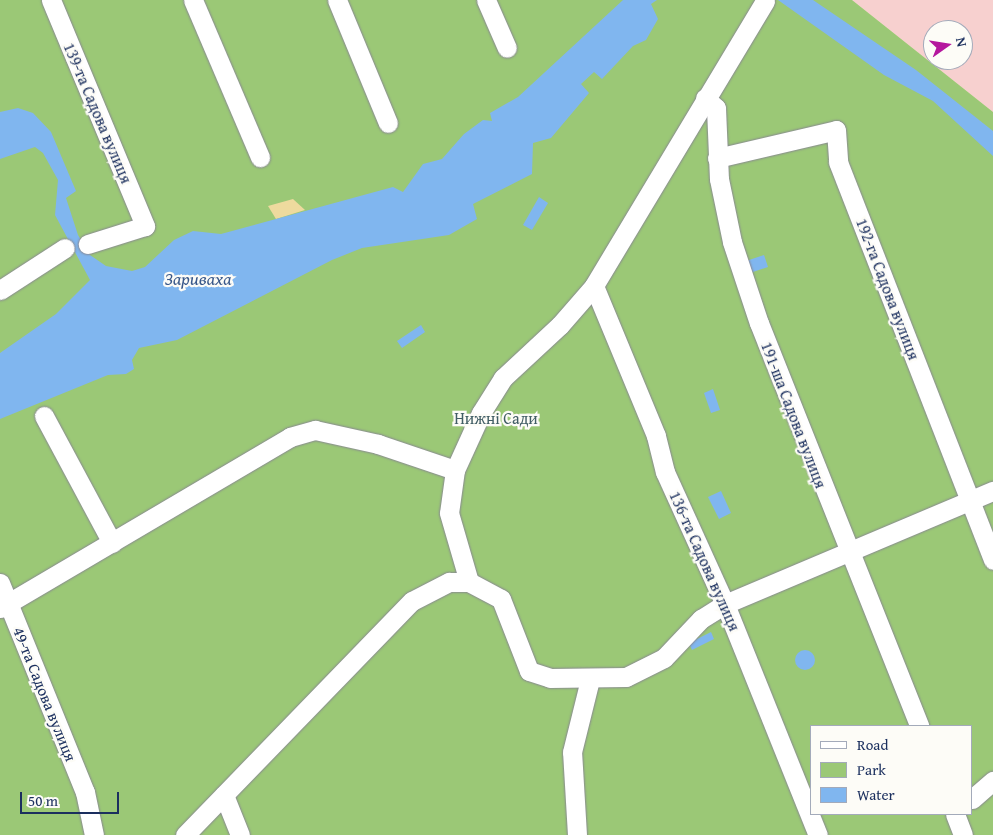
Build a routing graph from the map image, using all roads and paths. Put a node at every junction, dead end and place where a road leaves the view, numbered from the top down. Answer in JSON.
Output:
{"nodes":[{"id":1,"x":51,"y":0,"type":"edge"},
{"id":2,"x":193,"y":0,"type":"edge"},
{"id":3,"x":337,"y":0,"type":"edge"},
{"id":4,"x":486,"y":0,"type":"edge"},
{"id":5,"x":765,"y":1,"type":"edge"},
{"id":6,"x":507,"y":48,"type":"dead end"},
{"id":7,"x":705,"y":98,"type":"junction"},
{"id":8,"x":388,"y":122,"type":"dead end"},
{"id":9,"x":260,"y":157,"type":"dead end"},
{"id":10,"x":717,"y":158,"type":"junction"},
{"id":11,"x":88,"y":244,"type":"dead end"},
{"id":12,"x":64,"y":248,"type":"dead end"},
{"id":13,"x":594,"y":286,"type":"junction"},
{"id":14,"x":0,"y":290,"type":"edge"},
{"id":15,"x":44,"y":416,"type":"dead end"},
{"id":16,"x":455,"y":470,"type":"junction"},
{"id":17,"x":993,"y":491,"type":"edge"},
{"id":18,"x":969,"y":502,"type":"junction"},
{"id":19,"x":112,"y":543,"type":"junction"},
{"id":20,"x":848,"y":553,"type":"junction"},
{"id":21,"x":993,"y":560,"type":"edge"},
{"id":22,"x":469,"y":582,"type":"junction"},
{"id":23,"x":0,"y":583,"type":"edge"},
{"id":24,"x":725,"y":604,"type":"junction"},
{"id":25,"x":5,"y":606,"type":"edge"},
{"id":26,"x":590,"y":679,"type":"junction"},
{"id":27,"x":919,"y":725,"type":"edge"},
{"id":28,"x":993,"y":781,"type":"edge"},
{"id":29,"x":224,"y":795,"type":"junction"},
{"id":30,"x":973,"y":798,"type":"edge"},
{"id":31,"x":955,"y":815,"type":"edge"},
{"id":32,"x":94,"y":835,"type":"edge"},
{"id":33,"x":185,"y":835,"type":"edge"},
{"id":34,"x":240,"y":835,"type":"edge"},
{"id":35,"x":577,"y":835,"type":"edge"},
{"id":36,"x":818,"y":835,"type":"edge"},
{"id":37,"x":964,"y":835,"type":"edge"}],
"edges":[{"from":1,"to":11,"type":"street","name":"139-та Садова вулиця"},
{"from":2,"to":9,"type":"street"},
{"from":3,"to":8,"type":"street"},
{"from":4,"to":6,"type":"street"},
{"from":5,"to":7,"type":"street"},
{"from":7,"to":10,"type":"street","name":"191-ша Садова вулиця"},
{"from":7,"to":13,"type":"street"},
{"from":10,"to":18,"type":"street","name":"192-га Садова вулиця"},
{"from":10,"to":20,"type":"street","name":"191-ша Садова вулиця"},
{"from":12,"to":14,"type":"street"},
{"from":13,"to":16,"type":"street"},
{"from":13,"to":24,"type":"street","name":"136-та Садова вулиця"},
{"from":15,"to":19,"type":"street"},
{"from":16,"to":19,"type":"street"},
{"from":16,"to":22,"type":"street"},
{"from":17,"to":18,"type":"street"},
{"from":18,"to":20,"type":"street"},
{"from":18,"to":21,"type":"street","name":"192-га Садова вулиця"},
{"from":19,"to":25,"type":"street"},
{"from":20,"to":24,"type":"street"},
{"from":20,"to":27,"type":"street","name":"191-ша Садова вулиця"},
{"from":22,"to":26,"type":"street"},
{"from":22,"to":29,"type":"street"},
{"from":23,"to":25,"type":"street","name":"49-та Садова вулиця"},
{"from":24,"to":26,"type":"street"},
{"from":24,"to":36,"type":"street","name":"136-та Садова вулиця"},
{"from":25,"to":32,"type":"street","name":"49-та Садова вулиця"},
{"from":26,"to":35,"type":"street"},
{"from":28,"to":30,"type":"street"},
{"from":29,"to":33,"type":"street"},
{"from":29,"to":34,"type":"street"},
{"from":31,"to":37,"type":"street"}]}
